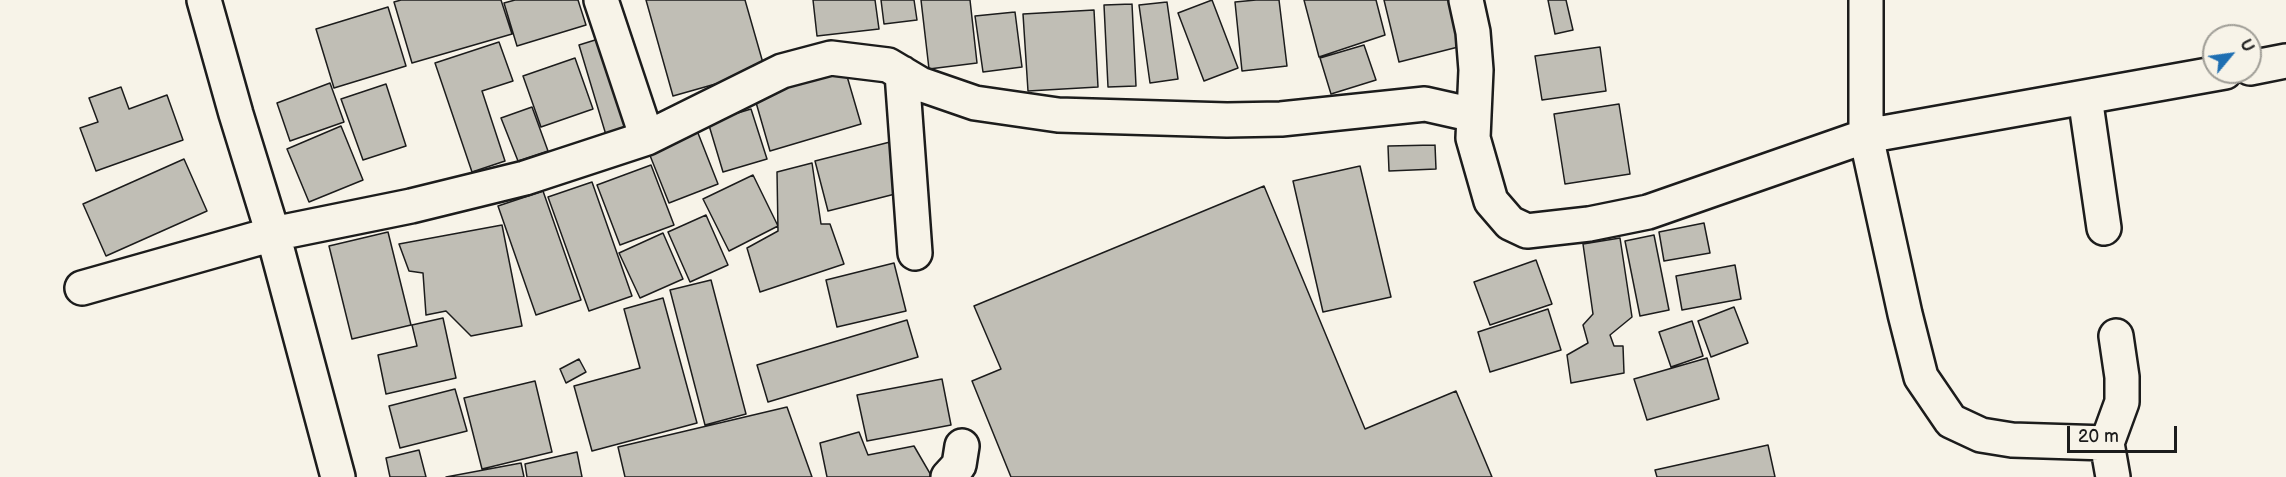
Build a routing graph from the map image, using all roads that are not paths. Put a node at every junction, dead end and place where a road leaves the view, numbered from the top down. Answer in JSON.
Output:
{"nodes":[{"id":1,"x":204,"y":0,"type":"edge"},
{"id":2,"x":601,"y":0,"type":"edge"},
{"id":3,"x":1466,"y":0,"type":"edge"},
{"id":4,"x":1866,"y":0,"type":"edge"},
{"id":5,"x":2286,"y":61,"type":"edge"},
{"id":6,"x":2262,"y":66,"type":"edge"},
{"id":7,"x":902,"y":73,"type":"junction"},
{"id":8,"x":2202,"y":76,"type":"edge"},
{"id":9,"x":2085,"y":97,"type":"junction"},
{"id":10,"x":1474,"y":115,"type":"junction"},
{"id":11,"x":1866,"y":136,"type":"junction"},
{"id":12,"x":647,"y":138,"type":"junction"},
{"id":13,"x":2104,"y":228,"type":"dead end"},
{"id":14,"x":273,"y":234,"type":"junction"},
{"id":15,"x":915,"y":253,"type":"dead end"},
{"id":16,"x":82,"y":288,"type":"dead end"},
{"id":17,"x":2116,"y":336,"type":"dead end"},
{"id":18,"x":2107,"y":443,"type":"junction"},
{"id":19,"x":962,"y":446,"type":"dead end"},
{"id":20,"x":338,"y":477,"type":"edge"},
{"id":21,"x":948,"y":477,"type":"edge"},
{"id":22,"x":2113,"y":477,"type":"edge"}],
"edges":[{"from":1,"to":14,"type":"street"},
{"from":2,"to":12,"type":"street"},
{"from":3,"to":10,"type":"street"},
{"from":4,"to":11,"type":"street"},
{"from":5,"to":6,"type":"street"},
{"from":7,"to":10,"type":"street"},
{"from":7,"to":12,"type":"street"},
{"from":7,"to":15,"type":"street"},
{"from":8,"to":9,"type":"street"},
{"from":9,"to":11,"type":"street"},
{"from":9,"to":13,"type":"street"},
{"from":10,"to":11,"type":"street"},
{"from":11,"to":18,"type":"street"},
{"from":12,"to":14,"type":"street"},
{"from":14,"to":16,"type":"street"},
{"from":14,"to":20,"type":"street"},
{"from":17,"to":18,"type":"street"},
{"from":18,"to":22,"type":"street"},
{"from":19,"to":21,"type":"street"}]}
